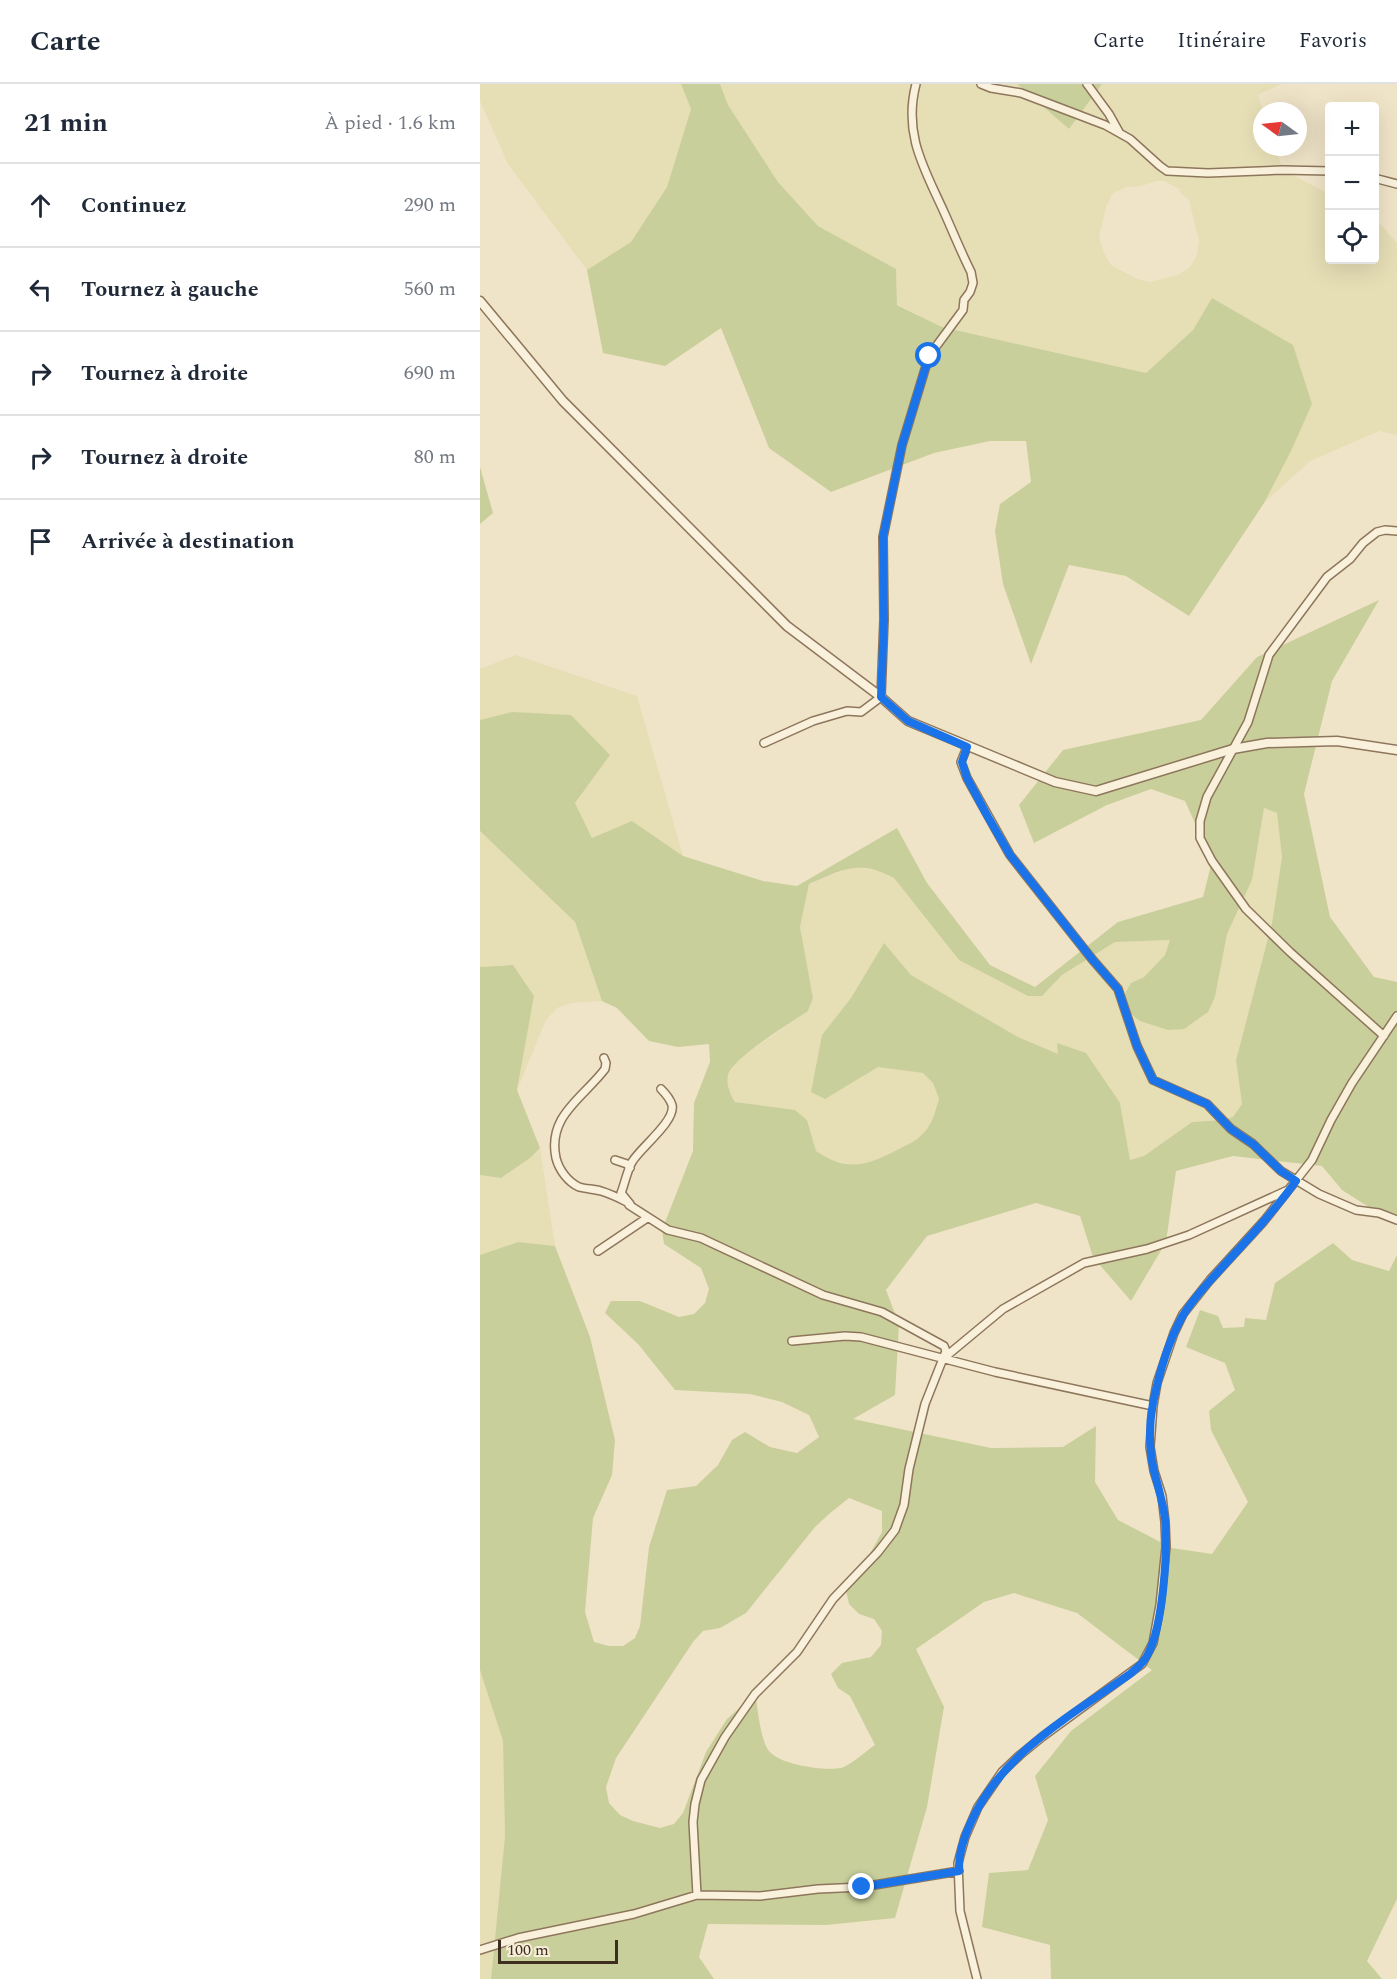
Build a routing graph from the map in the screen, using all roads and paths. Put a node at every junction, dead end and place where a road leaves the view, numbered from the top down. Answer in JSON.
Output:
{"nodes":[{"id":1,"x":916,"y":84,"type":"edge"},
{"id":2,"x":981,"y":84,"type":"edge"},
{"id":3,"x":1087,"y":84,"type":"edge"},
{"id":4,"x":1119,"y":132,"type":"junction"},
{"id":5,"x":1325,"y":171,"type":"edge"},
{"id":6,"x":1379,"y":179,"type":"edge"},
{"id":7,"x":1397,"y":184,"type":"edge"},
{"id":8,"x":480,"y":301,"type":"edge"},
{"id":9,"x":1397,"y":531,"type":"edge"},
{"id":10,"x":881,"y":697,"type":"junction"},
{"id":11,"x":764,"y":743,"type":"dead end"},
{"id":12,"x":967,"y":747,"type":"junction"},
{"id":13,"x":1233,"y":749,"type":"junction"},
{"id":14,"x":1397,"y":750,"type":"edge"},
{"id":15,"x":1397,"y":1016,"type":"edge"},
{"id":16,"x":1384,"y":1036,"type":"junction"},
{"id":17,"x":604,"y":1058,"type":"dead end"},
{"id":18,"x":661,"y":1089,"type":"dead end"},
{"id":19,"x":615,"y":1160,"type":"dead end"},
{"id":20,"x":630,"y":1168,"type":"junction"},
{"id":21,"x":1296,"y":1181,"type":"junction"},
{"id":22,"x":1290,"y":1189,"type":"junction"},
{"id":23,"x":630,"y":1204,"type":"junction"},
{"id":24,"x":647,"y":1218,"type":"junction"},
{"id":25,"x":1397,"y":1220,"type":"edge"},
{"id":26,"x":598,"y":1251,"type":"dead end"},
{"id":27,"x":792,"y":1341,"type":"dead end"},
{"id":28,"x":944,"y":1358,"type":"junction"},
{"id":29,"x":1153,"y":1406,"type":"junction"},
{"id":30,"x":959,"y":1871,"type":"junction"},
{"id":31,"x":698,"y":1895,"type":"junction"},
{"id":32,"x":480,"y":1950,"type":"edge"},
{"id":33,"x":977,"y":1979,"type":"edge"}],
"edges":[{"from":1,"to":10,"type":"street"},
{"from":2,"to":4,"type":"street"},
{"from":3,"to":4,"type":"street"},
{"from":4,"to":5,"type":"street"},
{"from":6,"to":7,"type":"street"},
{"from":8,"to":10,"type":"street"},
{"from":9,"to":13,"type":"street"},
{"from":10,"to":11,"type":"street"},
{"from":10,"to":12,"type":"street"},
{"from":12,"to":13,"type":"street"},
{"from":12,"to":21,"type":"street"},
{"from":13,"to":14,"type":"street"},
{"from":13,"to":16,"type":"street"},
{"from":15,"to":16,"type":"street"},
{"from":16,"to":21,"type":"street"},
{"from":17,"to":23,"type":"street"},
{"from":18,"to":20,"type":"street"},
{"from":19,"to":20,"type":"street"},
{"from":20,"to":23,"type":"street"},
{"from":21,"to":22,"type":"street"},
{"from":21,"to":25,"type":"street"},
{"from":22,"to":28,"type":"street"},
{"from":22,"to":29,"type":"street"},
{"from":23,"to":24,"type":"street"},
{"from":24,"to":26,"type":"street"},
{"from":24,"to":28,"type":"street"},
{"from":27,"to":28,"type":"street"},
{"from":28,"to":29,"type":"street"},
{"from":28,"to":31,"type":"street"},
{"from":29,"to":30,"type":"street"},
{"from":30,"to":31,"type":"street"},
{"from":30,"to":33,"type":"street"},
{"from":31,"to":32,"type":"street"}]}
